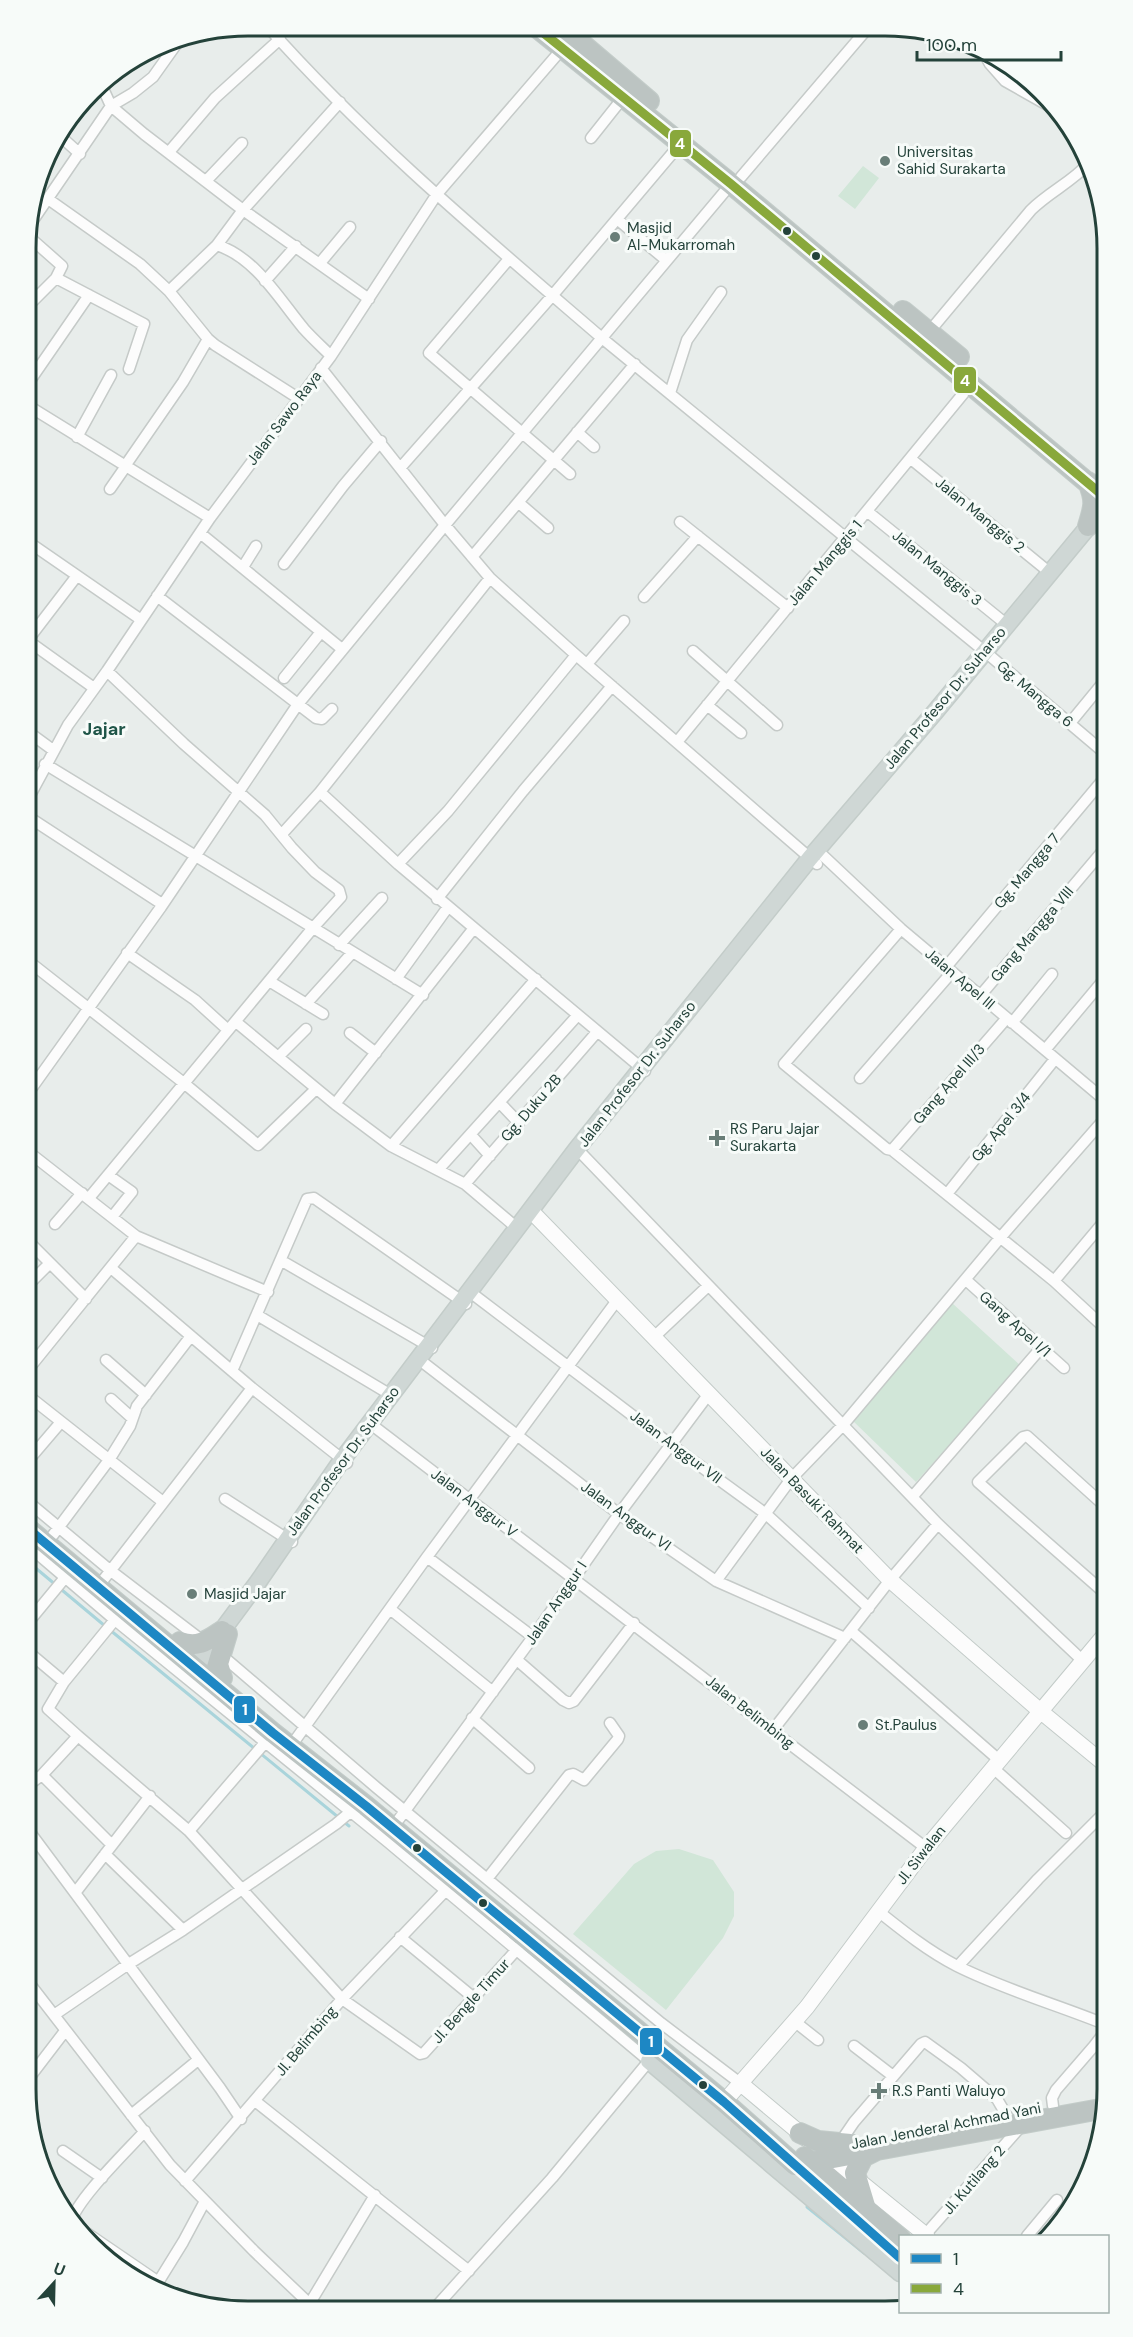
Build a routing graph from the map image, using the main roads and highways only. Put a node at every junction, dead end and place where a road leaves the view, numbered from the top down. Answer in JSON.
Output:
{"nodes":[{"id":1,"x":568,"y":36,"type":"edge"},
{"id":2,"x":568,"y":36,"type":"edge"},
{"id":3,"x":736,"y":181,"type":"junction"},
{"id":4,"x":1097,"y":481,"type":"edge"},
{"id":5,"x":1097,"y":481,"type":"edge"},
{"id":6,"x":1097,"y":486,"type":"edge"},
{"id":7,"x":1096,"y":526,"type":"edge"},
{"id":8,"x":987,"y":653,"type":"junction"},
{"id":9,"x":644,"y":1070,"type":"junction"},
{"id":10,"x":532,"y":1213,"type":"junction"},
{"id":11,"x":429,"y":1353,"type":"junction"},
{"id":12,"x":345,"y":1462,"type":"junction"},
{"id":13,"x":36,"y":1520,"type":"edge"},
{"id":14,"x":36,"y":1541,"type":"edge"},
{"id":15,"x":210,"y":1652,"type":"junction"},
{"id":16,"x":356,"y":1807,"type":"junction"},
{"id":17,"x":400,"y":1821,"type":"junction"},
{"id":18,"x":647,"y":2064,"type":"junction"},
{"id":19,"x":1097,"y":2098,"type":"edge"},
{"id":20,"x":1096,"y":2109,"type":"edge"},
{"id":21,"x":1015,"y":2120,"type":"junction"},
{"id":22,"x":950,"y":2132,"type":"junction"},
{"id":23,"x":884,"y":2148,"type":"junction"},
{"id":24,"x":817,"y":2151,"type":"junction"},
{"id":25,"x":866,"y":2209,"type":"junction"},
{"id":26,"x":899,"y":2237,"type":"edge"},
{"id":27,"x":899,"y":2257,"type":"edge"},
{"id":28,"x":899,"y":2272,"type":"edge"}],
"edges":[{"from":1,"to":3,"type":"highway"},
{"from":2,"to":3,"type":"highway"},
{"from":3,"to":4,"type":"highway"},
{"from":3,"to":5,"type":"highway"},
{"from":6,"to":7,"type":"highway"},
{"from":7,"to":8,"type":"main road","name":"Jalan Profesor Dr. Suharso"},
{"from":7,"to":8,"type":"main road","name":"Jalan Profesor Dr. Suharso"},
{"from":8,"to":9,"type":"main road","name":"Jalan Profesor Dr. Suharso"},
{"from":9,"to":10,"type":"main road","name":"Jalan Profesor Dr. Suharso"},
{"from":9,"to":10,"type":"main road","name":"Jalan Profesor Dr. Suharso"},
{"from":10,"to":11,"type":"main road","name":"Jalan Profesor Dr. Suharso"},
{"from":11,"to":12,"type":"main road","name":"Jalan Profesor Dr. Suharso"},
{"from":11,"to":12,"type":"main road","name":"Jalan Profesor Dr. Suharso"},
{"from":12,"to":15,"type":"main road","name":"Jalan Profesor Dr. Suharso"},
{"from":13,"to":15,"type":"highway"},
{"from":14,"to":15,"type":"highway"},
{"from":15,"to":16,"type":"highway"},
{"from":15,"to":16,"type":"highway"},
{"from":16,"to":17,"type":"highway"},
{"from":16,"to":17,"type":"highway"},
{"from":17,"to":18,"type":"highway"},
{"from":17,"to":24,"type":"highway"},
{"from":18,"to":24,"type":"highway"},
{"from":18,"to":28,"type":"main road"},
{"from":19,"to":21,"type":"highway","name":"Jalan Jenderal Achmad Yani"},
{"from":20,"to":21,"type":"highway","name":"Jalan Jenderal Achmad Yani"},
{"from":21,"to":22,"type":"highway","name":"Jalan Jenderal Achmad Yani"},
{"from":22,"to":23,"type":"highway","name":"Jalan Jenderal Achmad Yani"},
{"from":22,"to":24,"type":"highway","name":"Jalan Jenderal Achmad Yani"},
{"from":23,"to":24,"type":"highway","name":"Jalan Jenderal Achmad Yani"},
{"from":23,"to":25,"type":"highway"},
{"from":24,"to":25,"type":"highway"},
{"from":24,"to":27,"type":"main road"},
{"from":25,"to":26,"type":"highway"}]}
